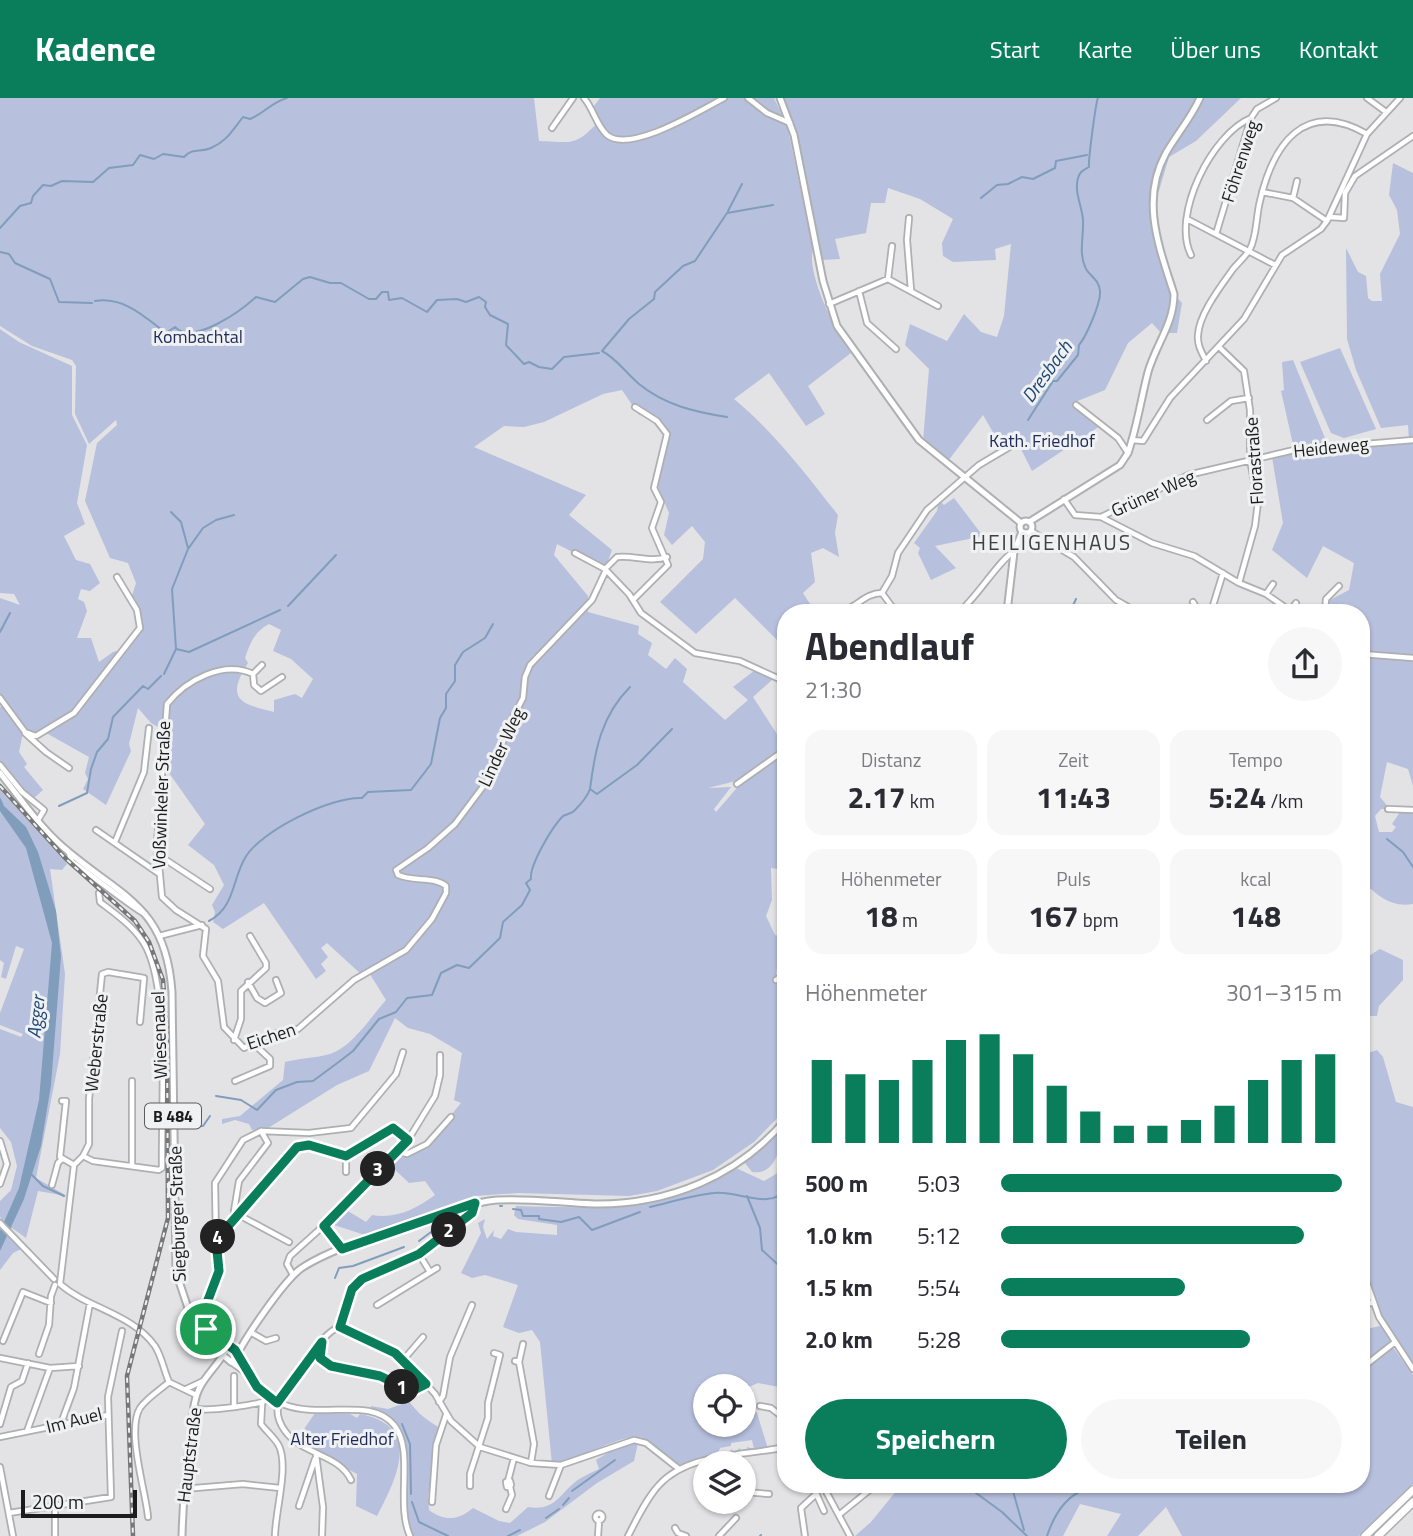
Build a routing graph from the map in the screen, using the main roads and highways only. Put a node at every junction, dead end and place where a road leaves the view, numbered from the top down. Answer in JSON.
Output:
{"nodes":[{"id":1,"x":780,"y":98,"type":"edge"},
{"id":2,"x":1200,"y":98,"type":"edge"},
{"id":3,"x":1029,"y":522,"type":"junction"},
{"id":4,"x":1021,"y":523,"type":"junction"},
{"id":5,"x":1022,"y":532,"type":"junction"},
{"id":6,"x":1008,"y":604,"type":"edge"},
{"id":7,"x":0,"y":773,"type":"edge"},
{"id":8,"x":777,"y":1127,"type":"edge"},
{"id":9,"x":251,"y":1335,"type":"junction"},
{"id":10,"x":228,"y":1351,"type":"junction"},
{"id":11,"x":237,"y":1356,"type":"junction"},
{"id":12,"x":231,"y":1362,"type":"junction"},
{"id":13,"x":206,"y":1378,"type":"junction"},
{"id":14,"x":1413,"y":1490,"type":"edge"},
{"id":15,"x":1413,"y":1502,"type":"edge"},
{"id":16,"x":182,"y":1536,"type":"edge"},
{"id":17,"x":1366,"y":1536,"type":"edge"},
{"id":18,"x":1378,"y":1536,"type":"edge"}],
"edges":[{"from":1,"to":4,"type":"main road"},
{"from":2,"to":3,"type":"main road"},
{"from":3,"to":4,"type":"main road"},
{"from":3,"to":5,"type":"main road"},
{"from":4,"to":5,"type":"main road"},
{"from":5,"to":6,"type":"main road"},
{"from":7,"to":10,"type":"main road","name":"Siegburger Straße","number":"B 484"},
{"from":8,"to":9,"type":"main road","name":"Hauptstraße"},
{"from":9,"to":10,"type":"main road","name":"Hauptstraße"},
{"from":9,"to":11,"type":"main road","name":"Hauptstraße"},
{"from":10,"to":11,"type":"main road","number":"B 484"},
{"from":10,"to":12,"type":"main road","number":"B 484"},
{"from":10,"to":13,"type":"main road","name":"Hauptstraße"},
{"from":11,"to":12,"type":"main road","name":"Hauptstraße"},
{"from":12,"to":13,"type":"main road","name":"Hauptstraße"},
{"from":13,"to":16,"type":"main road","name":"Hauptstraße"},
{"from":14,"to":17,"type":"highway"},
{"from":15,"to":18,"type":"highway"}]}
